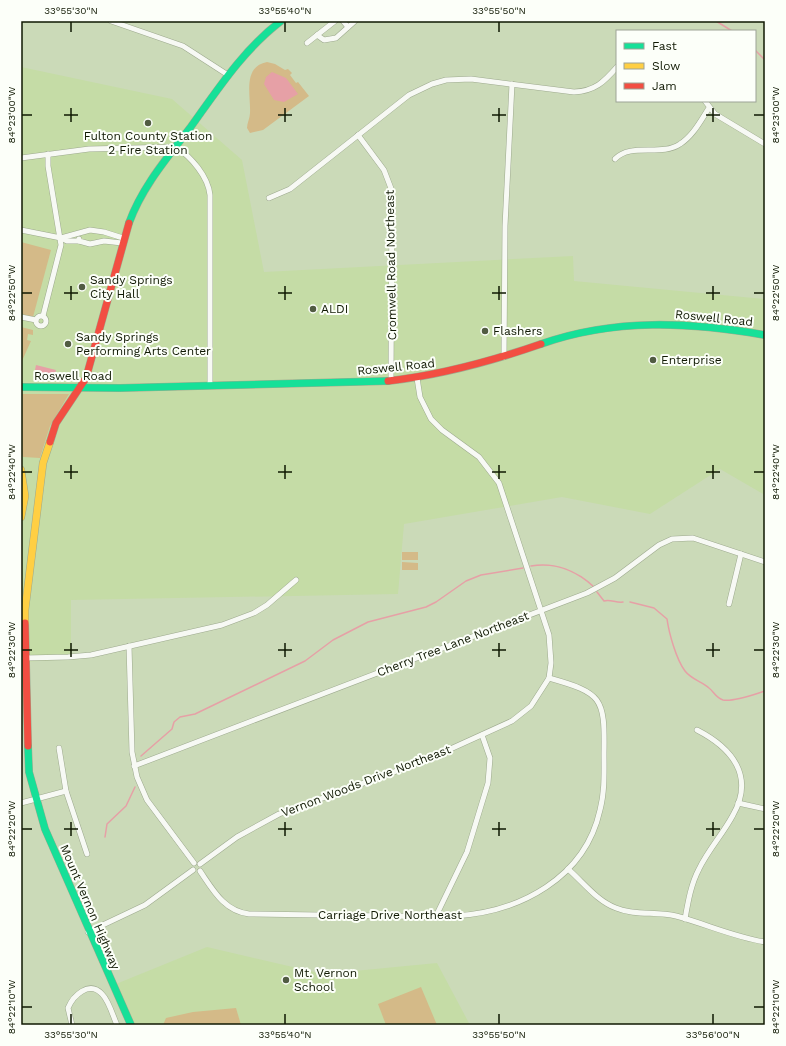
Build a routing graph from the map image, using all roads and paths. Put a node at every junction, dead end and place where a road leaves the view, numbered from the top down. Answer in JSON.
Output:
{"nodes":[{"id":1,"x":111,"y":21,"type":"edge"},
{"id":2,"x":281,"y":21,"type":"edge"},
{"id":3,"x":335,"y":21,"type":"edge"},
{"id":4,"x":344,"y":21,"type":"edge"},
{"id":5,"x":355,"y":21,"type":"edge"},
{"id":6,"x":348,"y":27,"type":"junction"},
{"id":7,"x":317,"y":35,"type":"junction"},
{"id":8,"x":307,"y":43,"type":"dead end"},
{"id":9,"x":616,"y":68,"type":"edge"},
{"id":10,"x":228,"y":75,"type":"junction"},
{"id":11,"x":512,"y":84,"type":"junction"},
{"id":12,"x":706,"y":102,"type":"edge"},
{"id":13,"x":709,"y":108,"type":"junction"},
{"id":14,"x":358,"y":135,"type":"junction"},
{"id":15,"x":765,"y":144,"type":"edge"},
{"id":16,"x":176,"y":146,"type":"junction"},
{"id":17,"x":48,"y":154,"type":"junction"},
{"id":18,"x":21,"y":158,"type":"edge"},
{"id":19,"x":615,"y":159,"type":"dead end"},
{"id":20,"x":269,"y":198,"type":"dead end"},
{"id":21,"x":21,"y":230,"type":"edge"},
{"id":22,"x":104,"y":232,"type":"junction"},
{"id":23,"x":78,"y":234,"type":"junction"},
{"id":24,"x":61,"y":238,"type":"junction"},
{"id":25,"x":79,"y":241,"type":"junction"},
{"id":26,"x":104,"y":241,"type":"junction"},
{"id":27,"x":123,"y":241,"type":"junction"},
{"id":28,"x":43,"y":316,"type":"junction"},
{"id":29,"x":21,"y":317,"type":"edge"},
{"id":30,"x":36,"y":320,"type":"junction"},
{"id":31,"x":765,"y":335,"type":"edge"},
{"id":32,"x":504,"y":357,"type":"junction"},
{"id":33,"x":416,"y":378,"type":"junction"},
{"id":34,"x":392,"y":381,"type":"junction"},
{"id":35,"x":210,"y":385,"type":"junction"},
{"id":36,"x":21,"y":387,"type":"edge"},
{"id":37,"x":81,"y":388,"type":"junction"},
{"id":38,"x":21,"y":470,"type":"edge"},
{"id":39,"x":23,"y":501,"type":"edge"},
{"id":40,"x":21,"y":517,"type":"edge"},
{"id":41,"x":741,"y":554,"type":"junction"},
{"id":42,"x":765,"y":562,"type":"edge"},
{"id":43,"x":296,"y":580,"type":"dead end"},
{"id":44,"x":729,"y":604,"type":"dead end"},
{"id":45,"x":542,"y":610,"type":"junction"},
{"id":46,"x":129,"y":646,"type":"junction"},
{"id":47,"x":25,"y":658,"type":"junction"},
{"id":48,"x":548,"y":678,"type":"junction"},
{"id":49,"x":697,"y":730,"type":"dead end"},
{"id":50,"x":482,"y":735,"type":"junction"},
{"id":51,"x":58,"y":748,"type":"dead end"},
{"id":52,"x":134,"y":766,"type":"junction"},
{"id":53,"x":66,"y":791,"type":"junction"},
{"id":54,"x":35,"y":800,"type":"junction"},
{"id":55,"x":21,"y":803,"type":"edge"},
{"id":56,"x":738,"y":803,"type":"junction"},
{"id":57,"x":765,"y":810,"type":"edge"},
{"id":58,"x":87,"y":854,"type":"dead end"},
{"id":59,"x":194,"y":863,"type":"junction"},
{"id":60,"x":200,"y":864,"type":"junction"},
{"id":61,"x":568,"y":869,"type":"junction"},
{"id":62,"x":193,"y":870,"type":"junction"},
{"id":63,"x":200,"y":871,"type":"junction"},
{"id":64,"x":436,"y":916,"type":"junction"},
{"id":65,"x":684,"y":919,"type":"junction"},
{"id":66,"x":88,"y":932,"type":"junction"},
{"id":67,"x":765,"y":942,"type":"edge"},
{"id":68,"x":72,"y":1025,"type":"edge"},
{"id":69,"x":117,"y":1025,"type":"edge"},
{"id":70,"x":131,"y":1025,"type":"edge"}],
"edges":[{"from":1,"to":10,"type":"street"},
{"from":2,"to":10,"type":"main road","name":"Mount Vernon Highway"},
{"from":3,"to":7,"type":"street"},
{"from":4,"to":6,"type":"street"},
{"from":5,"to":6,"type":"street"},
{"from":6,"to":7,"type":"street"},
{"from":7,"to":8,"type":"street"},
{"from":9,"to":11,"type":"street"},
{"from":10,"to":16,"type":"main road","name":"Mount Vernon Highway"},
{"from":11,"to":14,"type":"street"},
{"from":11,"to":32,"type":"street"},
{"from":12,"to":13,"type":"street"},
{"from":13,"to":15,"type":"street"},
{"from":13,"to":19,"type":"street"},
{"from":14,"to":20,"type":"street"},
{"from":14,"to":34,"type":"street","name":"Cromwell Road Northeast"},
{"from":16,"to":17,"type":"street"},
{"from":16,"to":27,"type":"main road","name":"Mount Vernon Highway"},
{"from":16,"to":35,"type":"street"},
{"from":17,"to":18,"type":"street"},
{"from":17,"to":24,"type":"street"},
{"from":21,"to":24,"type":"street"},
{"from":22,"to":23,"type":"street"},
{"from":22,"to":26,"type":"street"},
{"from":22,"to":27,"type":"street"},
{"from":23,"to":24,"type":"street"},
{"from":23,"to":25,"type":"street"},
{"from":24,"to":25,"type":"street"},
{"from":24,"to":28,"type":"street"},
{"from":25,"to":26,"type":"street"},
{"from":26,"to":27,"type":"street"},
{"from":27,"to":37,"type":"main road","name":"Mount Vernon Highway"},
{"from":28,"to":30,"type":"street"},
{"from":28,"to":30,"type":"street"},
{"from":29,"to":30,"type":"street"},
{"from":31,"to":32,"type":"main road","name":"Roswell Road"},
{"from":32,"to":33,"type":"main road","name":"Roswell Road"},
{"from":33,"to":34,"type":"main road","name":"Roswell Road"},
{"from":33,"to":45,"type":"street","name":"Vernon Woods Drive Northeast"},
{"from":34,"to":35,"type":"main road","name":"Roswell Road"},
{"from":35,"to":37,"type":"main road","name":"Roswell Road"},
{"from":36,"to":37,"type":"main road","name":"Roswell Road"},
{"from":37,"to":47,"type":"main road","name":"Mount Vernon Highway"},
{"from":38,"to":39,"type":"main road"},
{"from":39,"to":40,"type":"main road"},
{"from":41,"to":42,"type":"street","name":"Cherry Tree Lane Northeast"},
{"from":41,"to":44,"type":"street"},
{"from":41,"to":45,"type":"street","name":"Cherry Tree Lane Northeast"},
{"from":43,"to":46,"type":"street"},
{"from":45,"to":48,"type":"street","name":"Vernon Woods Drive Northeast"},
{"from":45,"to":52,"type":"street","name":"Cherry Tree Lane Northeast"},
{"from":46,"to":47,"type":"street"},
{"from":46,"to":52,"type":"street"},
{"from":47,"to":54,"type":"main road","name":"Mount Vernon Highway"},
{"from":48,"to":50,"type":"street","name":"Vernon Woods Drive Northeast"},
{"from":48,"to":61,"type":"street","name":"Carriage Drive Northeast"},
{"from":49,"to":56,"type":"street"},
{"from":50,"to":60,"type":"street","name":"Vernon Woods Drive Northeast"},
{"from":50,"to":64,"type":"street"},
{"from":51,"to":53,"type":"street"},
{"from":52,"to":59,"type":"street"},
{"from":53,"to":54,"type":"street"},
{"from":53,"to":58,"type":"street"},
{"from":54,"to":55,"type":"street"},
{"from":54,"to":66,"type":"main road","name":"Mount Vernon Highway"},
{"from":56,"to":57,"type":"street"},
{"from":56,"to":65,"type":"street"},
{"from":59,"to":60,"type":"street"},
{"from":59,"to":62,"type":"street"},
{"from":60,"to":63,"type":"street"},
{"from":61,"to":64,"type":"street","name":"Carriage Drive Northeast"},
{"from":61,"to":65,"type":"street"},
{"from":62,"to":63,"type":"street"},
{"from":62,"to":66,"type":"street"},
{"from":63,"to":64,"type":"street","name":"Carriage Drive Northeast"},
{"from":65,"to":67,"type":"street"},
{"from":66,"to":70,"type":"main road","name":"Mount Vernon Highway"},
{"from":68,"to":69,"type":"street"}]}
